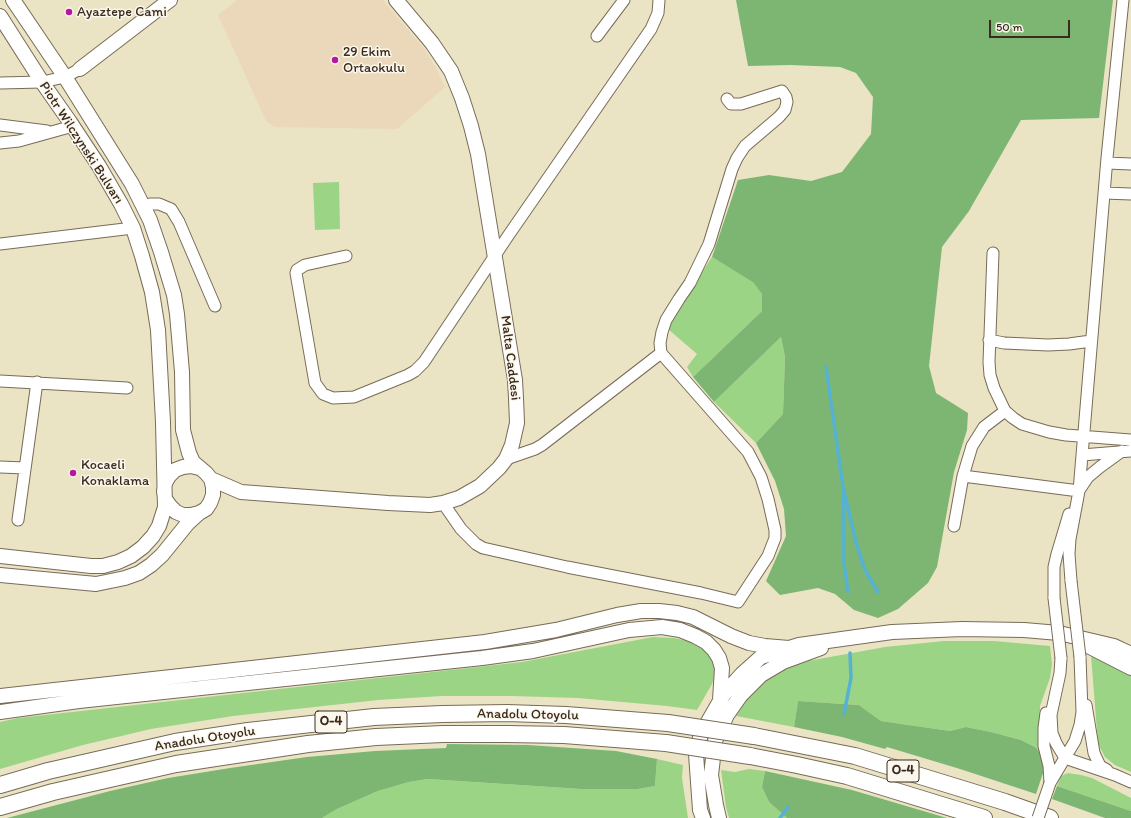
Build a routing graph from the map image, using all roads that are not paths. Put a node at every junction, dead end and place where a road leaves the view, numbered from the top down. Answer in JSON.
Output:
{"nodes":[{"id":1,"x":13,"y":0,"type":"edge"},
{"id":2,"x":170,"y":0,"type":"edge"},
{"id":3,"x":396,"y":0,"type":"edge"},
{"id":4,"x":624,"y":0,"type":"edge"},
{"id":5,"x":659,"y":0,"type":"edge"},
{"id":6,"x":1123,"y":0,"type":"edge"},
{"id":7,"x":0,"y":16,"type":"edge"},
{"id":8,"x":597,"y":36,"type":"dead end"},
{"id":9,"x":80,"y":69,"type":"joint"},
{"id":10,"x":64,"y":77,"type":"junction"},
{"id":11,"x":42,"y":82,"type":"junction"},
{"id":12,"x":0,"y":83,"type":"edge"},
{"id":13,"x":727,"y":99,"type":"dead end"},
{"id":14,"x":0,"y":125,"type":"edge"},
{"id":15,"x":73,"y":126,"type":"junction"},
{"id":16,"x":53,"y":132,"type":"junction"},
{"id":17,"x":0,"y":144,"type":"edge"},
{"id":18,"x":1107,"y":163,"type":"junction"},
{"id":19,"x":1131,"y":164,"type":"edge"},
{"id":20,"x":1104,"y":192,"type":"junction"},
{"id":21,"x":1131,"y":194,"type":"edge"},
{"id":22,"x":144,"y":206,"type":"junction"},
{"id":23,"x":132,"y":228,"type":"junction"},
{"id":24,"x":0,"y":244,"type":"edge"},
{"id":25,"x":993,"y":253,"type":"dead end"},
{"id":26,"x":346,"y":256,"type":"dead end"},
{"id":27,"x":495,"y":257,"type":"junction"},
{"id":28,"x":215,"y":306,"type":"dead end"},
{"id":29,"x":989,"y":340,"type":"junction"},
{"id":30,"x":1091,"y":341,"type":"junction"},
{"id":31,"x":661,"y":353,"type":"junction"},
{"id":32,"x":0,"y":381,"type":"edge"},
{"id":33,"x":37,"y":382,"type":"junction"},
{"id":34,"x":127,"y":388,"type":"dead end"},
{"id":35,"x":1005,"y":411,"type":"junction"},
{"id":36,"x":1084,"y":436,"type":"junction"},
{"id":37,"x":1131,"y":440,"type":"edge"},
{"id":38,"x":1127,"y":451,"type":"edge"},
{"id":39,"x":1082,"y":455,"type":"junction"},
{"id":40,"x":506,"y":459,"type":"junction"},
{"id":41,"x":0,"y":467,"type":"edge"},
{"id":42,"x":25,"y":468,"type":"junction"},
{"id":43,"x":199,"y":468,"type":"junction"},
{"id":44,"x":963,"y":476,"type":"junction"},
{"id":45,"x":211,"y":479,"type":"junction"},
{"id":46,"x":164,"y":491,"type":"junction"},
{"id":47,"x":1079,"y":491,"type":"junction"},
{"id":48,"x":241,"y":492,"type":"junction"},
{"id":49,"x":210,"y":503,"type":"junction"},
{"id":50,"x":443,"y":503,"type":"junction"},
{"id":51,"x":199,"y":513,"type":"junction"},
{"id":52,"x":18,"y":520,"type":"dead end"},
{"id":53,"x":954,"y":526,"type":"dead end"},
{"id":54,"x":0,"y":556,"type":"edge"},
{"id":55,"x":0,"y":575,"type":"edge"},
{"id":56,"x":1059,"y":633,"type":"junction"},
{"id":57,"x":846,"y":638,"type":"junction"},
{"id":58,"x":789,"y":648,"type":"junction"},
{"id":59,"x":1131,"y":654,"type":"edge"},
{"id":60,"x":1131,"y":668,"type":"edge"},
{"id":61,"x":1082,"y":679,"type":"junction"},
{"id":62,"x":1058,"y":683,"type":"junction"},
{"id":63,"x":0,"y":696,"type":"edge"},
{"id":64,"x":720,"y":700,"type":"junction"},
{"id":65,"x":0,"y":712,"type":"edge"},
{"id":66,"x":1065,"y":758,"type":"junction"},
{"id":67,"x":1115,"y":775,"type":"junction"},
{"id":68,"x":1131,"y":782,"type":"edge"},
{"id":69,"x":1050,"y":783,"type":"junction"},
{"id":70,"x":0,"y":785,"type":"edge"},
{"id":71,"x":0,"y":807,"type":"edge"},
{"id":72,"x":701,"y":815,"type":"edge"},
{"id":73,"x":719,"y":818,"type":"edge"},
{"id":74,"x":984,"y":818,"type":"edge"},
{"id":75,"x":1038,"y":818,"type":"edge"},
{"id":76,"x":1050,"y":818,"type":"edge"}],
"edges":[{"from":1,"to":10,"type":"main road","name":"Piotr Wilczynski Bulvarı"},
{"from":2,"to":9,"type":"main road"},
{"from":3,"to":27,"type":"main road","name":"Malta Caddesi"},
{"from":4,"to":8,"type":"street"},
{"from":5,"to":27,"type":"street"},
{"from":6,"to":18,"type":"street"},
{"from":7,"to":11,"type":"main road","name":"Piotr Wilczynski Bulvarı"},
{"from":9,"to":10,"type":"street"},
{"from":10,"to":11,"type":"street"},
{"from":10,"to":22,"type":"main road","name":"Piotr Wilczynski Bulvarı"},
{"from":11,"to":12,"type":"street"},
{"from":11,"to":15,"type":"main road","name":"Piotr Wilczynski Bulvarı"},
{"from":13,"to":31,"type":"street"},
{"from":14,"to":16,"type":"street"},
{"from":15,"to":16,"type":"street"},
{"from":15,"to":23,"type":"main road","name":"Piotr Wilczynski Bulvarı"},
{"from":16,"to":17,"type":"street"},
{"from":18,"to":19,"type":"street"},
{"from":18,"to":20,"type":"street"},
{"from":20,"to":21,"type":"street"},
{"from":20,"to":30,"type":"street"},
{"from":22,"to":28,"type":"street"},
{"from":22,"to":43,"type":"main road","name":"Piotr Wilczynski Bulvarı"},
{"from":23,"to":24,"type":"street"},
{"from":23,"to":46,"type":"main road","name":"Piotr Wilczynski Bulvarı"},
{"from":25,"to":29,"type":"street"},
{"from":26,"to":27,"type":"street"},
{"from":27,"to":40,"type":"main road","name":"Malta Caddesi"},
{"from":29,"to":30,"type":"street"},
{"from":29,"to":35,"type":"street"},
{"from":30,"to":36,"type":"street"},
{"from":31,"to":40,"type":"street"},
{"from":31,"to":50,"type":"street"},
{"from":32,"to":33,"type":"street"},
{"from":33,"to":34,"type":"street"},
{"from":33,"to":42,"type":"street"},
{"from":35,"to":36,"type":"street"},
{"from":35,"to":44,"type":"street"},
{"from":36,"to":37,"type":"street"},
{"from":36,"to":39,"type":"street"},
{"from":38,"to":39,"type":"street"},
{"from":38,"to":47,"type":"street"},
{"from":39,"to":47,"type":"street"},
{"from":40,"to":50,"type":"main road","name":"Malta Caddesi"},
{"from":41,"to":42,"type":"street"},
{"from":42,"to":52,"type":"street"},
{"from":43,"to":45,"type":"main road","name":"Piotr Wilczynski Bulvarı"},
{"from":43,"to":46,"type":"main road","name":"Piotr Wilczynski Bulvarı"},
{"from":44,"to":47,"type":"street"},
{"from":44,"to":53,"type":"street"},
{"from":45,"to":48,"type":"main road","name":"Malta Caddesi"},
{"from":45,"to":49,"type":"main road"},
{"from":46,"to":51,"type":"main road","name":"Piotr Wilczynski Bulvarı"},
{"from":46,"to":54,"type":"main road","name":"Piotr Wilczynski Bulvarı"},
{"from":47,"to":61,"type":"street","bridge":true},
{"from":47,"to":62,"type":"street","bridge":true},
{"from":48,"to":49,"type":"main road","name":"Malta Caddesi"},
{"from":48,"to":50,"type":"main road","name":"Malta Caddesi"},
{"from":49,"to":51,"type":"main road"},
{"from":51,"to":55,"type":"main road"},
{"from":56,"to":57,"type":"main road"},
{"from":56,"to":59,"type":"main road"},
{"from":56,"to":60,"type":"main road"},
{"from":57,"to":58,"type":"main road"},
{"from":57,"to":73,"type":"main road"},
{"from":58,"to":63,"type":"main road"},
{"from":58,"to":64,"type":"main road"},
{"from":61,"to":66,"type":"street"},
{"from":61,"to":67,"type":"street"},
{"from":62,"to":66,"type":"street"},
{"from":62,"to":69,"type":"street"},
{"from":64,"to":65,"type":"main road"},
{"from":64,"to":72,"type":"main road"},
{"from":66,"to":67,"type":"street"},
{"from":66,"to":69,"type":"street"},
{"from":67,"to":68,"type":"street"},
{"from":69,"to":75,"type":"street","bridge":true},
{"from":70,"to":76,"type":"highway","name":"Anadolu Otoyolu","number":"O-4","bridge":true},
{"from":71,"to":74,"type":"highway","name":"Anadolu Otoyolu","number":"O-4","bridge":true}]}
